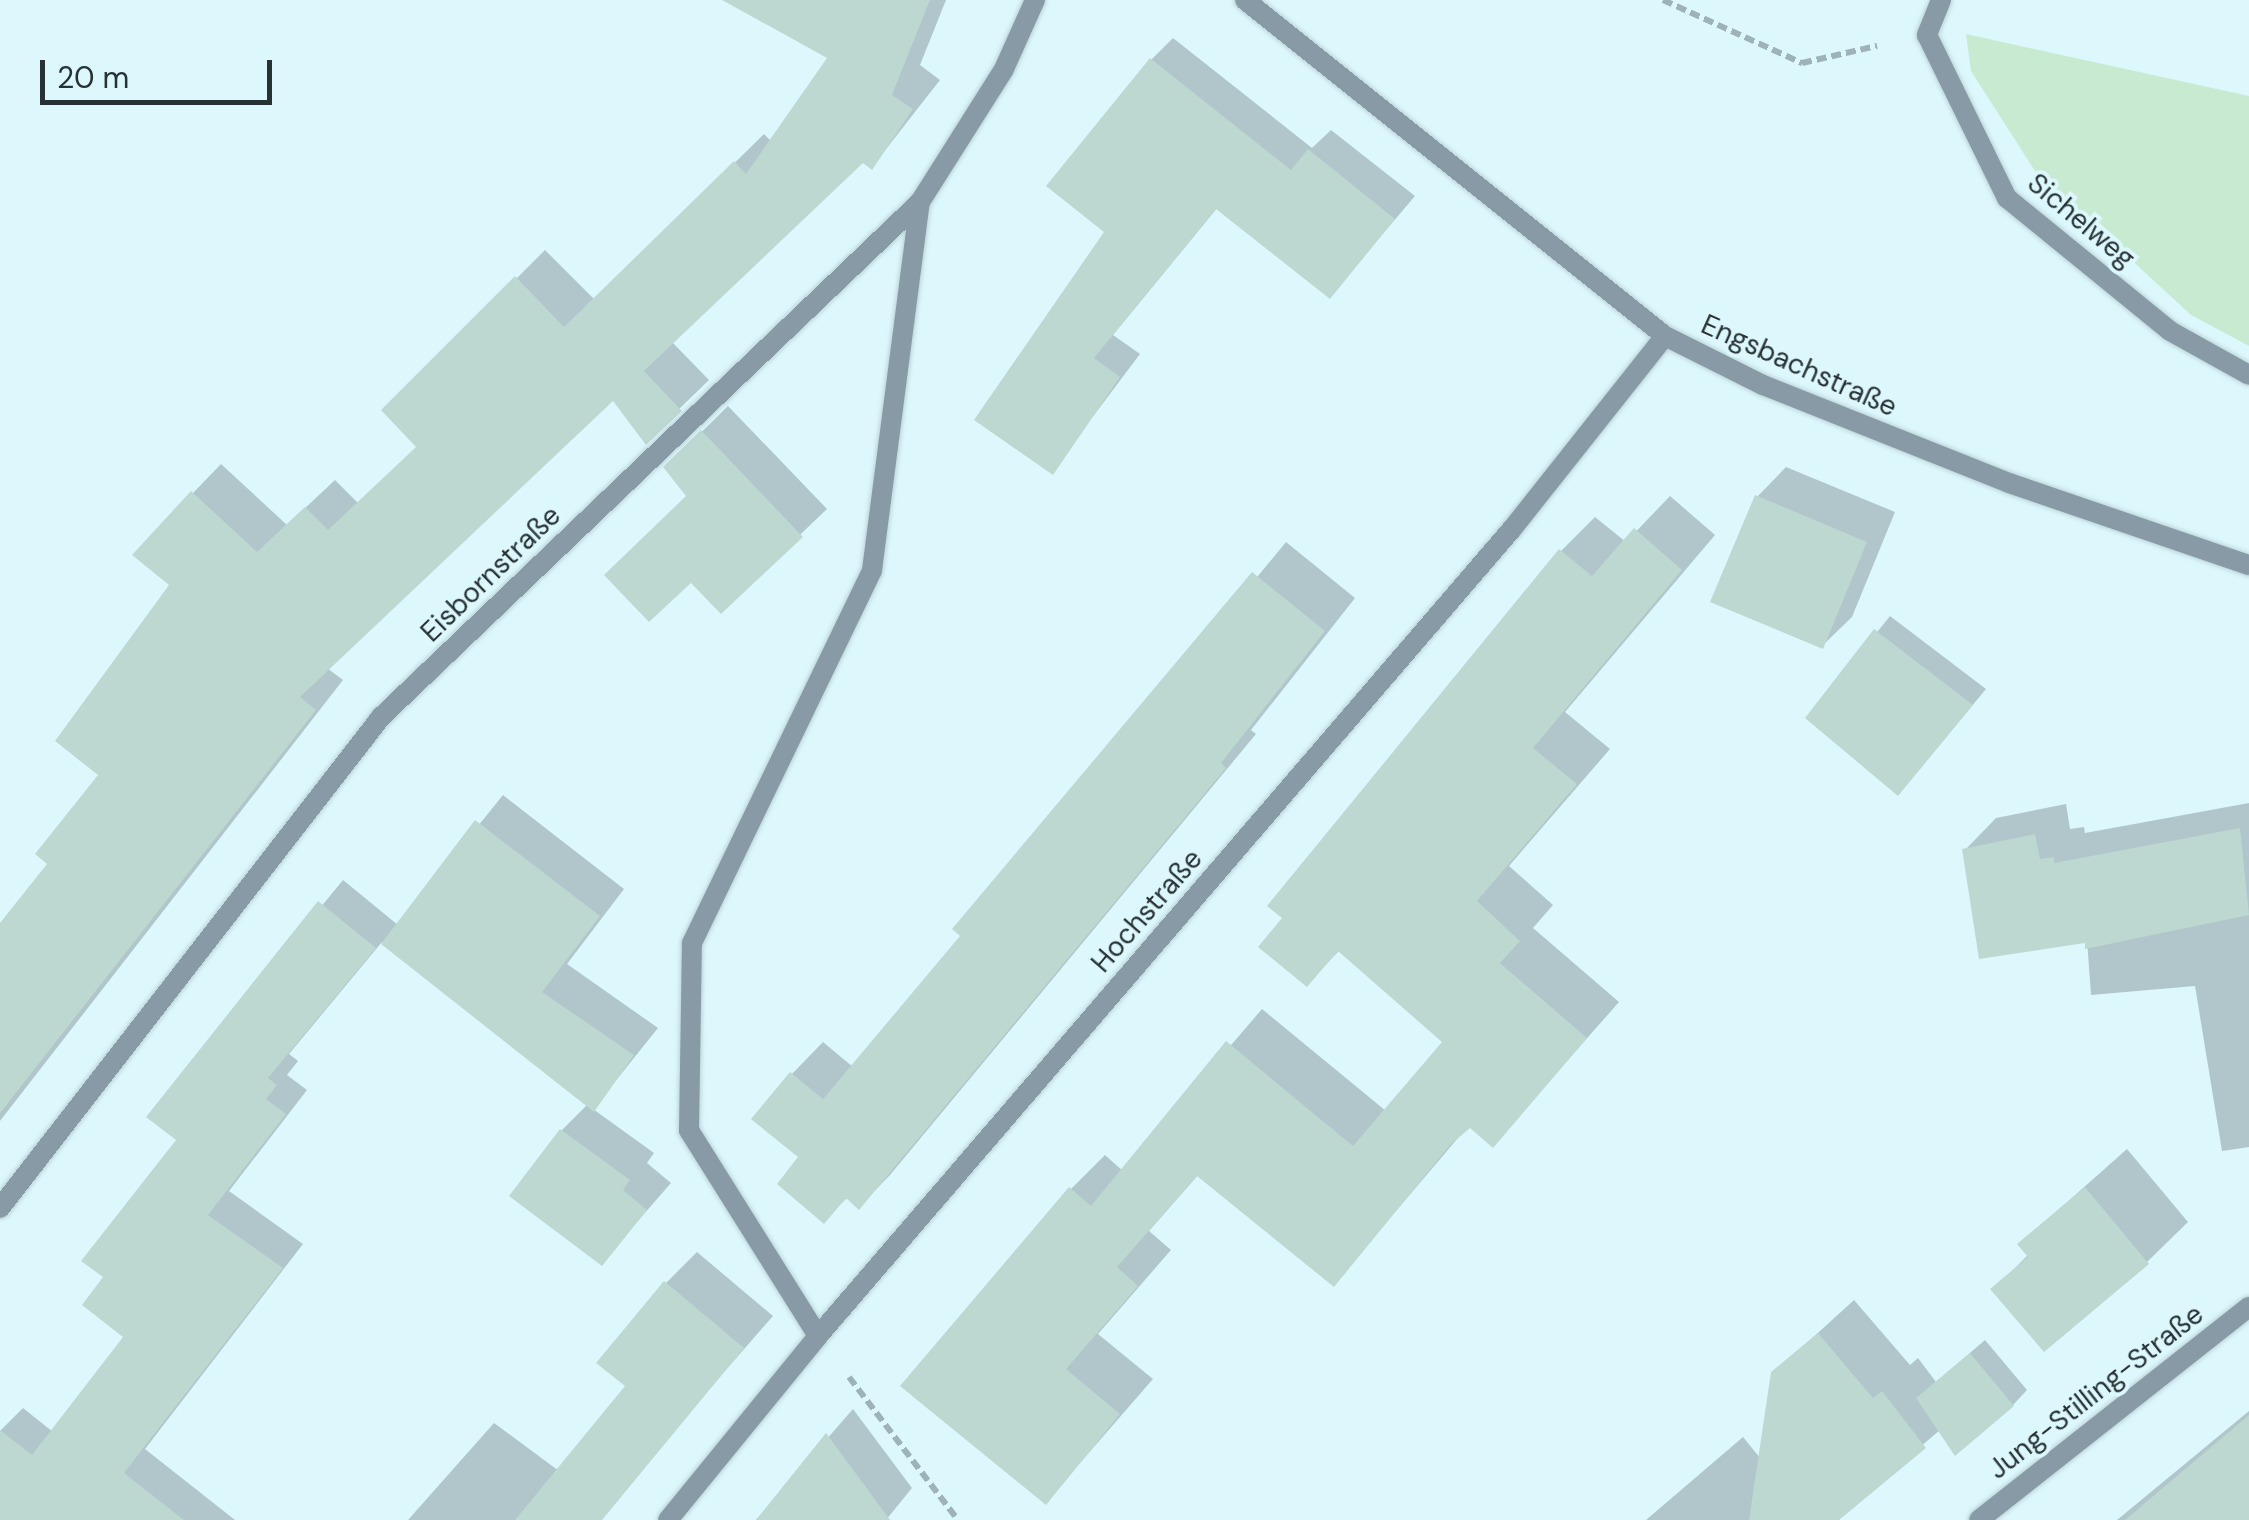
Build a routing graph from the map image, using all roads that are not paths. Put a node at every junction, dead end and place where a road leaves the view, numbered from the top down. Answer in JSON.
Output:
{"nodes":[{"id":1,"x":1036,"y":0,"type":"edge"},
{"id":2,"x":1245,"y":0,"type":"edge"},
{"id":3,"x":1941,"y":0,"type":"edge"},
{"id":4,"x":920,"y":202,"type":"junction"},
{"id":5,"x":1665,"y":336,"type":"junction"},
{"id":6,"x":2249,"y":375,"type":"edge"},
{"id":7,"x":2249,"y":565,"type":"edge"},
{"id":8,"x":0,"y":1208,"type":"edge"},
{"id":9,"x":2249,"y":1308,"type":"edge"},
{"id":10,"x":818,"y":1336,"type":"junction"},
{"id":11,"x":668,"y":1520,"type":"edge"},
{"id":12,"x":1979,"y":1520,"type":"edge"}],
"edges":[{"from":1,"to":4,"type":"street","name":"Eisbornstraße"},
{"from":2,"to":5,"type":"street","name":"Engsbachstraße"},
{"from":3,"to":6,"type":"street","name":"Sichelweg"},
{"from":4,"to":8,"type":"street","name":"Eisbornstraße"},
{"from":4,"to":10,"type":"street"},
{"from":5,"to":7,"type":"street","name":"Engsbachstraße"},
{"from":5,"to":10,"type":"street","name":"Hochstraße"},
{"from":9,"to":12,"type":"street","name":"Jung-Stilling-Straße"},
{"from":10,"to":11,"type":"street","name":"Hochstraße"}]}
